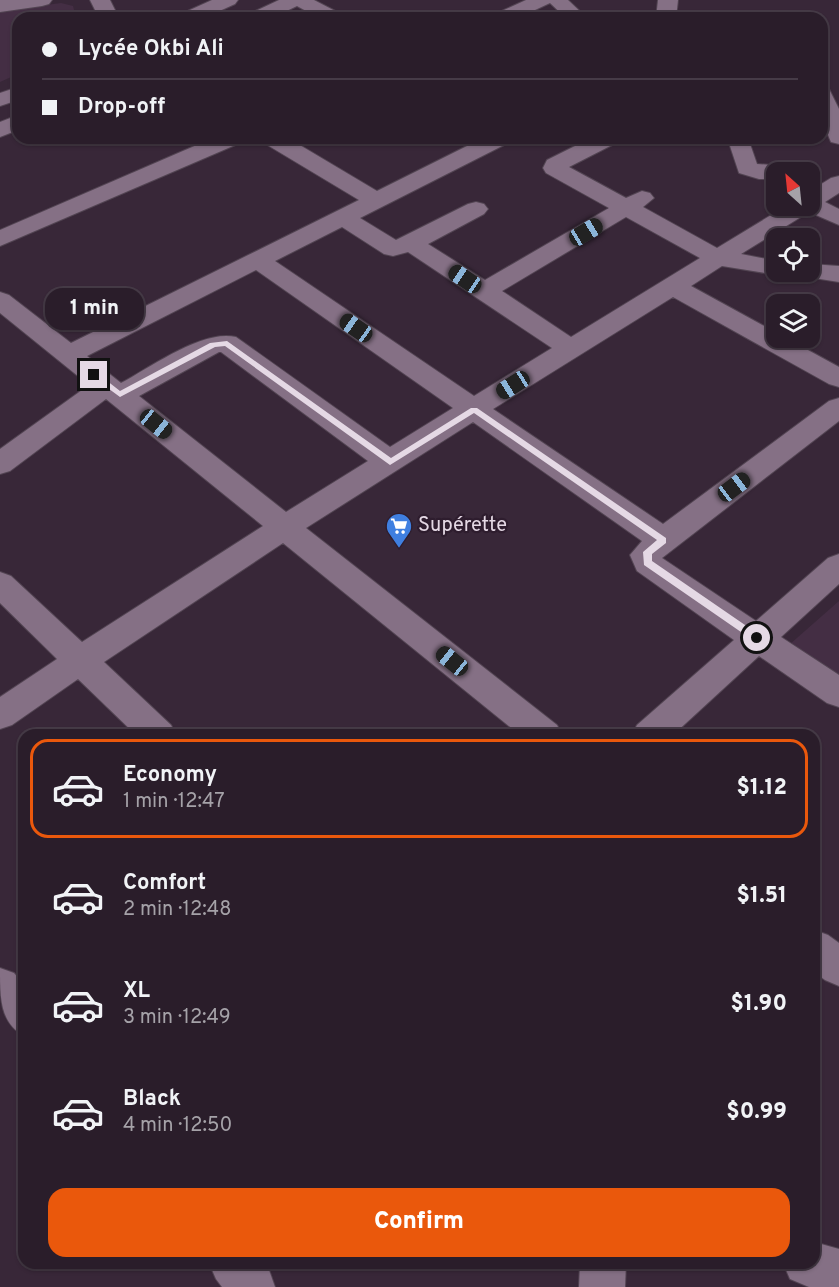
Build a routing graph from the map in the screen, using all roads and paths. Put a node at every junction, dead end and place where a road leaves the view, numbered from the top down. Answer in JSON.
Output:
{"nodes":[{"id":1,"x":42,"y":0,"type":"edge"},
{"id":2,"x":228,"y":0,"type":"edge"},
{"id":3,"x":297,"y":0,"type":"edge"},
{"id":4,"x":542,"y":0,"type":"edge"},
{"id":5,"x":557,"y":0,"type":"edge"},
{"id":6,"x":0,"y":6,"type":"edge"},
{"id":7,"x":523,"y":9,"type":"edge"},
{"id":8,"x":201,"y":12,"type":"edge"},
{"id":9,"x":270,"y":12,"type":"edge"},
{"id":10,"x":322,"y":12,"type":"edge"},
{"id":11,"x":570,"y":12,"type":"edge"},
{"id":12,"x":828,"y":107,"type":"edge"},
{"id":13,"x":839,"y":137,"type":"edge"},
{"id":14,"x":218,"y":144,"type":"edge"},
{"id":15,"x":282,"y":144,"type":"edge"},
{"id":16,"x":488,"y":144,"type":"edge"},
{"id":17,"x":597,"y":144,"type":"edge"},
{"id":18,"x":740,"y":144,"type":"edge"},
{"id":19,"x":766,"y":170,"type":"edge"},
{"id":20,"x":820,"y":177,"type":"edge"},
{"id":21,"x":837,"y":183,"type":"edge"},
{"id":22,"x":820,"y":195,"type":"edge"},
{"id":23,"x":376,"y":200,"type":"junction"},
{"id":24,"x":636,"y":202,"type":"junction"},
{"id":25,"x":476,"y":208,"type":"dead end"},
{"id":26,"x":820,"y":208,"type":"edge"},
{"id":27,"x":786,"y":216,"type":"edge"},
{"id":28,"x":343,"y":217,"type":"junction"},
{"id":29,"x":839,"y":218,"type":"edge"},
{"id":30,"x":0,"y":239,"type":"edge"},
{"id":31,"x":411,"y":243,"type":"junction"},
{"id":32,"x":728,"y":251,"type":"junction"},
{"id":33,"x":258,"y":260,"type":"junction"},
{"id":34,"x":766,"y":265,"type":"edge"},
{"id":35,"x":820,"y":272,"type":"edge"},
{"id":36,"x":839,"y":274,"type":"edge"},
{"id":37,"x":673,"y":286,"type":"junction"},
{"id":38,"x":483,"y":292,"type":"junction"},
{"id":39,"x":0,"y":300,"type":"edge"},
{"id":40,"x":572,"y":349,"type":"junction"},
{"id":41,"x":68,"y":355,"type":"junction"},
{"id":42,"x":839,"y":378,"type":"edge"},
{"id":43,"x":113,"y":390,"type":"junction"},
{"id":44,"x":839,"y":407,"type":"edge"},
{"id":45,"x":474,"y":410,"type":"junction"},
{"id":46,"x":390,"y":462,"type":"junction"},
{"id":47,"x":0,"y":464,"type":"edge"},
{"id":48,"x":285,"y":527,"type":"junction"},
{"id":49,"x":663,"y":540,"type":"junction"},
{"id":50,"x":839,"y":566,"type":"edge"},
{"id":51,"x":0,"y":584,"type":"edge"},
{"id":52,"x":757,"y":638,"type":"junction"},
{"id":53,"x":78,"y":661,"type":"junction"},
{"id":54,"x":839,"y":693,"type":"edge"},
{"id":55,"x":0,"y":715,"type":"edge"},
{"id":56,"x":152,"y":729,"type":"edge"},
{"id":57,"x":538,"y":729,"type":"edge"},
{"id":58,"x":656,"y":729,"type":"edge"},
{"id":59,"x":820,"y":953,"type":"edge"},
{"id":60,"x":839,"y":968,"type":"edge"},
{"id":61,"x":0,"y":987,"type":"edge"},
{"id":62,"x":18,"y":1009,"type":"edge"},
{"id":63,"x":820,"y":1267,"type":"edge"},
{"id":64,"x":237,"y":1269,"type":"edge"},
{"id":65,"x":603,"y":1269,"type":"edge"},
{"id":66,"x":839,"y":1272,"type":"edge"},
{"id":67,"x":252,"y":1287,"type":"edge"},
{"id":68,"x":602,"y":1287,"type":"edge"}],
"edges":[{"from":1,"to":6,"type":"street"},
{"from":2,"to":8,"type":"street"},
{"from":3,"to":9,"type":"street"},
{"from":3,"to":10,"type":"street"},
{"from":4,"to":7,"type":"street"},
{"from":5,"to":11,"type":"street"},
{"from":12,"to":13,"type":"street"},
{"from":14,"to":30,"type":"street"},
{"from":15,"to":23,"type":"street"},
{"from":16,"to":23,"type":"street"},
{"from":17,"to":24,"type":"street"},
{"from":18,"to":19,"type":"street"},
{"from":20,"to":21,"type":"street"},
{"from":21,"to":22,"type":"street"},
{"from":23,"to":28,"type":"street"},
{"from":24,"to":32,"type":"street"},
{"from":24,"to":38,"type":"street"},
{"from":25,"to":31,"type":"street"},
{"from":26,"to":29,"type":"street"},
{"from":27,"to":32,"type":"street"},
{"from":28,"to":31,"type":"street"},
{"from":28,"to":33,"type":"street"},
{"from":31,"to":38,"type":"street"},
{"from":32,"to":34,"type":"street"},
{"from":32,"to":37,"type":"street"},
{"from":33,"to":41,"type":"street"},
{"from":33,"to":45,"type":"street"},
{"from":35,"to":36,"type":"street"},
{"from":37,"to":40,"type":"street"},
{"from":37,"to":42,"type":"street"},
{"from":38,"to":40,"type":"street"},
{"from":39,"to":41,"type":"street"},
{"from":40,"to":45,"type":"street"},
{"from":41,"to":43,"type":"street"},
{"from":43,"to":46,"type":"street"},
{"from":43,"to":47,"type":"street"},
{"from":43,"to":48,"type":"street"},
{"from":44,"to":49,"type":"street"},
{"from":45,"to":46,"type":"street"},
{"from":45,"to":49,"type":"street"},
{"from":46,"to":48,"type":"street"},
{"from":48,"to":53,"type":"street"},
{"from":48,"to":57,"type":"street"},
{"from":49,"to":52,"type":"street"},
{"from":50,"to":52,"type":"street"},
{"from":51,"to":53,"type":"street"},
{"from":52,"to":54,"type":"street"},
{"from":52,"to":58,"type":"street"},
{"from":53,"to":55,"type":"street"},
{"from":53,"to":56,"type":"street"},
{"from":59,"to":60,"type":"street"},
{"from":61,"to":62,"type":"street"},
{"from":63,"to":66,"type":"street"},
{"from":64,"to":67,"type":"street"},
{"from":65,"to":68,"type":"street"}]}
